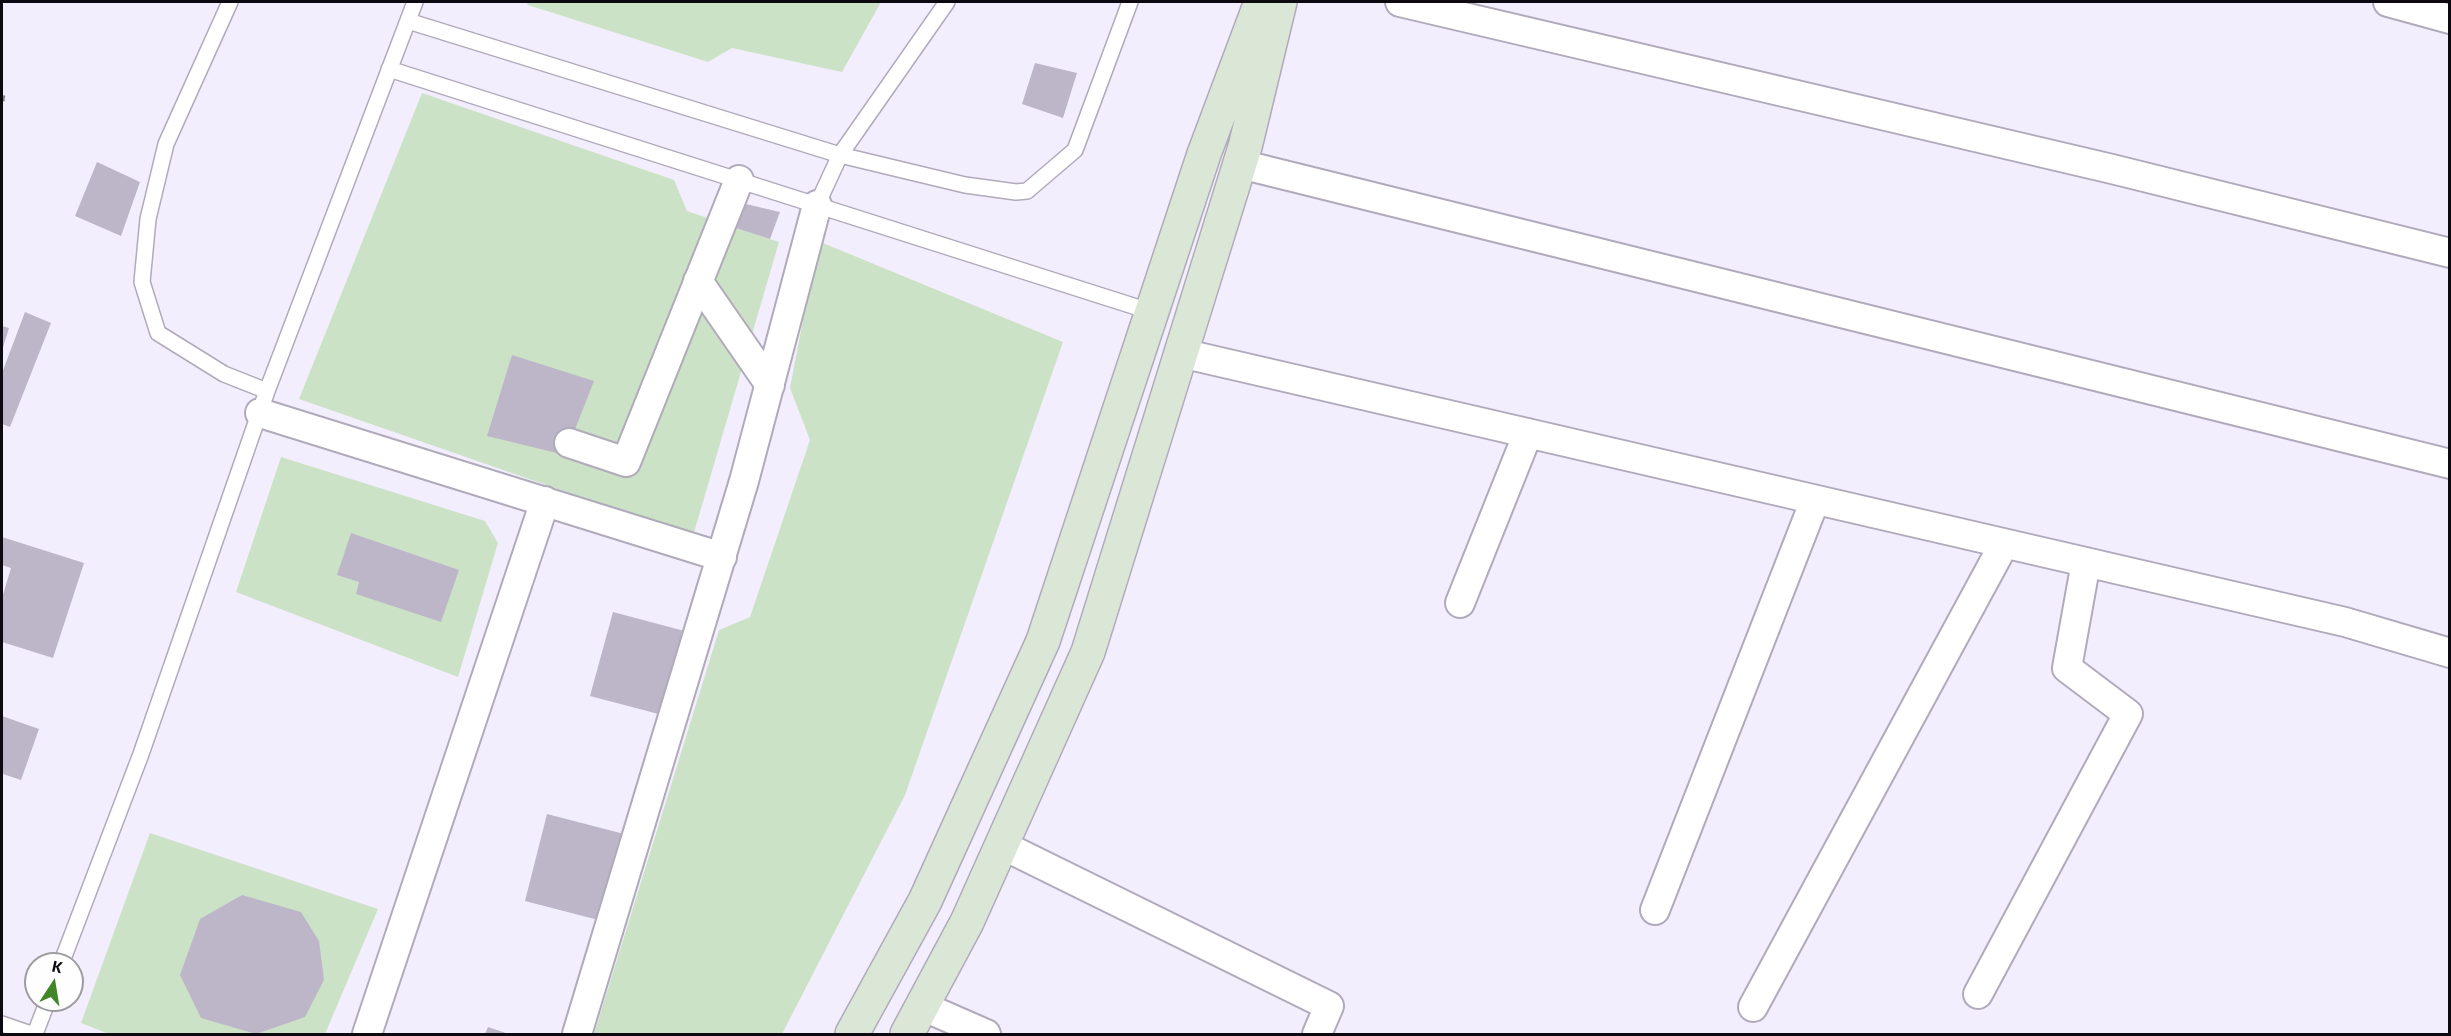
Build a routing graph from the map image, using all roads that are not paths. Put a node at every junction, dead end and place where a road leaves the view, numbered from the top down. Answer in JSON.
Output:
{"nodes":[{"id":1,"x":230,"y":2,"type":"edge"},
{"id":2,"x":415,"y":2,"type":"edge"},
{"id":3,"x":947,"y":2,"type":"edge"},
{"id":4,"x":1130,"y":2,"type":"edge"},
{"id":5,"x":1261,"y":2,"type":"edge"},
{"id":6,"x":1280,"y":2,"type":"edge"},
{"id":7,"x":1400,"y":2,"type":"edge"},
{"id":8,"x":2388,"y":2,"type":"edge"},
{"id":9,"x":2450,"y":19,"type":"edge"},
{"id":10,"x":408,"y":21,"type":"junction"},
{"id":11,"x":389,"y":69,"type":"junction"},
{"id":12,"x":840,"y":155,"type":"junction"},
{"id":13,"x":1240,"y":164,"type":"junction"},
{"id":14,"x":739,"y":180,"type":"junction"},
{"id":15,"x":817,"y":205,"type":"junction"},
{"id":16,"x":2450,"y":253,"type":"edge"},
{"id":17,"x":698,"y":281,"type":"junction"},
{"id":18,"x":1152,"y":312,"type":"junction"},
{"id":19,"x":1181,"y":353,"type":"junction"},
{"id":20,"x":770,"y":385,"type":"junction"},
{"id":21,"x":264,"y":402,"type":"junction"},
{"id":22,"x":1528,"y":433,"type":"junction"},
{"id":23,"x":570,"y":443,"type":"dead end"},
{"id":24,"x":2450,"y":464,"type":"edge"},
{"id":25,"x":1815,"y":500,"type":"junction"},
{"id":26,"x":545,"y":501,"type":"junction"},
{"id":27,"x":2004,"y":544,"type":"junction"},
{"id":28,"x":722,"y":557,"type":"junction"},
{"id":29,"x":2086,"y":562,"type":"junction"},
{"id":30,"x":1460,"y":603,"type":"dead end"},
{"id":31,"x":2450,"y":653,"type":"edge"},
{"id":32,"x":1002,"y":845,"type":"junction"},
{"id":33,"x":1655,"y":910,"type":"dead end"},
{"id":34,"x":66,"y":952,"type":"edge"},
{"id":35,"x":1978,"y":994,"type":"dead end"},
{"id":36,"x":922,"y":1006,"type":"junction"},
{"id":37,"x":1753,"y":1007,"type":"dead end"},
{"id":38,"x":43,"y":1012,"type":"edge"},
{"id":39,"x":2,"y":1024,"type":"edge"},
{"id":40,"x":33,"y":1035,"type":"edge"},
{"id":41,"x":367,"y":1035,"type":"edge"},
{"id":42,"x":577,"y":1035,"type":"edge"},
{"id":43,"x":852,"y":1035,"type":"edge"},
{"id":44,"x":907,"y":1035,"type":"edge"},
{"id":45,"x":986,"y":1035,"type":"edge"},
{"id":46,"x":1317,"y":1035,"type":"edge"}],
"edges":[{"from":1,"to":21,"type":"lane"},
{"from":2,"to":10,"type":"lane"},
{"from":3,"to":12,"type":"lane"},
{"from":4,"to":12,"type":"lane"},
{"from":5,"to":18,"type":"main road"},
{"from":6,"to":13,"type":"main road"},
{"from":7,"to":16,"type":"street"},
{"from":8,"to":9,"type":"street"},
{"from":10,"to":11,"type":"lane"},
{"from":10,"to":12,"type":"lane"},
{"from":11,"to":14,"type":"lane"},
{"from":11,"to":21,"type":"lane"},
{"from":12,"to":15,"type":"lane"},
{"from":13,"to":19,"type":"main road"},
{"from":13,"to":24,"type":"street"},
{"from":14,"to":15,"type":"lane"},
{"from":14,"to":17,"type":"street"},
{"from":15,"to":18,"type":"lane"},
{"from":15,"to":20,"type":"street"},
{"from":17,"to":20,"type":"street"},
{"from":17,"to":23,"type":"street"},
{"from":18,"to":43,"type":"main road"},
{"from":19,"to":22,"type":"street"},
{"from":19,"to":32,"type":"main road"},
{"from":20,"to":28,"type":"street"},
{"from":21,"to":26,"type":"street"},
{"from":21,"to":34,"type":"lane"},
{"from":22,"to":25,"type":"street"},
{"from":22,"to":30,"type":"street"},
{"from":25,"to":27,"type":"street"},
{"from":25,"to":33,"type":"street"},
{"from":26,"to":28,"type":"street"},
{"from":26,"to":41,"type":"street"},
{"from":27,"to":29,"type":"street"},
{"from":27,"to":37,"type":"street"},
{"from":28,"to":42,"type":"street"},
{"from":29,"to":31,"type":"street"},
{"from":29,"to":35,"type":"street"},
{"from":32,"to":36,"type":"main road"},
{"from":32,"to":46,"type":"street"},
{"from":36,"to":44,"type":"main road"},
{"from":36,"to":45,"type":"street"},
{"from":38,"to":40,"type":"lane"},
{"from":39,"to":40,"type":"lane"}]}
